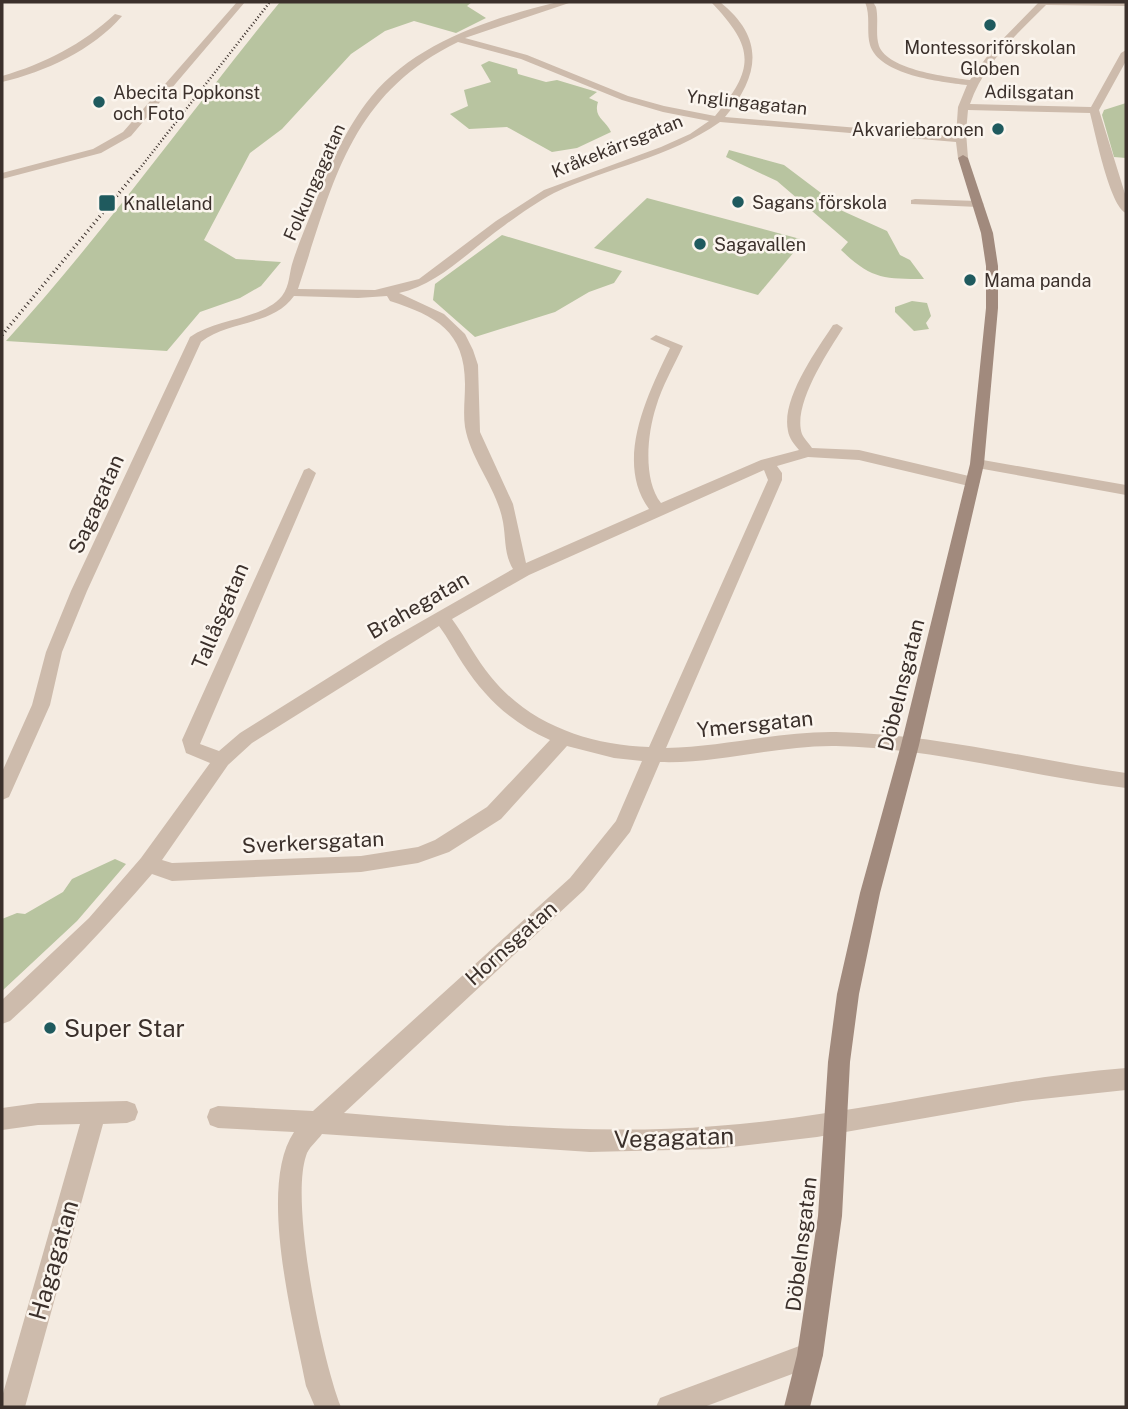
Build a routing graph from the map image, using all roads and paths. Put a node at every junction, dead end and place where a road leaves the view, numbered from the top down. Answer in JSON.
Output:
{"nodes":[{"id":1,"x":241,"y":2,"type":"edge"},
{"id":2,"x":568,"y":2,"type":"edge"},
{"id":3,"x":715,"y":2,"type":"edge"},
{"id":4,"x":869,"y":2,"type":"edge"},
{"id":5,"x":1044,"y":2,"type":"edge"},
{"id":6,"x":1126,"y":3,"type":"edge"},
{"id":7,"x":118,"y":16,"type":"dead end"},
{"id":8,"x":458,"y":39,"type":"junction"},
{"id":9,"x":1126,"y":53,"type":"edge"},
{"id":10,"x":2,"y":79,"type":"edge"},
{"id":11,"x":971,"y":83,"type":"junction"},
{"id":12,"x":963,"y":107,"type":"junction"},
{"id":13,"x":1094,"y":110,"type":"junction"},
{"id":14,"x":717,"y":120,"type":"junction"},
{"id":15,"x":960,"y":139,"type":"junction"},
{"id":16,"x":963,"y":158,"type":"joint"},
{"id":17,"x":2,"y":176,"type":"edge"},
{"id":18,"x":915,"y":202,"type":"dead end"},
{"id":19,"x":978,"y":204,"type":"junction"},
{"id":20,"x":1126,"y":210,"type":"edge"},
{"id":21,"x":292,"y":292,"type":"junction"},
{"id":22,"x":392,"y":292,"type":"junction"},
{"id":23,"x":837,"y":328,"type":"dead end"},
{"id":24,"x":656,"y":339,"type":"dead end"},
{"id":25,"x":807,"y":452,"type":"junction"},
{"id":26,"x":766,"y":463,"type":"junction"},
{"id":27,"x":309,"y":473,"type":"dead end"},
{"id":28,"x":975,"y":473,"type":"junction"},
{"id":29,"x":1126,"y":490,"type":"edge"},
{"id":30,"x":657,"y":509,"type":"junction"},
{"id":31,"x":523,"y":571,"type":"junction"},
{"id":32,"x":440,"y":617,"type":"junction"},
{"id":33,"x":563,"y":738,"type":"junction"},
{"id":34,"x":910,"y":745,"type":"junction"},
{"id":35,"x":655,"y":755,"type":"junction"},
{"id":36,"x":222,"y":761,"type":"junction"},
{"id":37,"x":1126,"y":781,"type":"edge"},
{"id":38,"x":2,"y":792,"type":"edge"},
{"id":39,"x":148,"y":864,"type":"junction"},
{"id":40,"x":2,"y":1014,"type":"edge"},
{"id":41,"x":1126,"y":1079,"type":"edge"},
{"id":42,"x":127,"y":1112,"type":"dead end"},
{"id":43,"x":95,"y":1113,"type":"junction"},
{"id":44,"x":218,"y":1116,"type":"dead end"},
{"id":45,"x":2,"y":1119,"type":"edge"},
{"id":46,"x":319,"y":1121,"type":"junction"},
{"id":47,"x":837,"y":1123,"type":"junction"},
{"id":48,"x":810,"y":1355,"type":"junction"},
{"id":49,"x":12,"y":1407,"type":"edge"},
{"id":50,"x":328,"y":1407,"type":"edge"},
{"id":51,"x":668,"y":1407,"type":"edge"},
{"id":52,"x":797,"y":1407,"type":"edge"}],
"edges":[{"from":1,"to":17,"type":"street"},
{"from":2,"to":8,"type":"street","name":"Folkungagatan"},
{"from":3,"to":14,"type":"street","name":"Kråkekärrsgatan"},
{"from":4,"to":11,"type":"street"},
{"from":5,"to":6,"type":"street"},
{"from":5,"to":11,"type":"street","name":"Döbelnsgatan"},
{"from":7,"to":10,"type":"street"},
{"from":8,"to":14,"type":"street","name":"Ynglingagatan"},
{"from":8,"to":21,"type":"street","name":"Folkungagatan"},
{"from":9,"to":13,"type":"street"},
{"from":11,"to":12,"type":"street","name":"Döbelnsgatan"},
{"from":12,"to":13,"type":"street","name":"Adilsgatan"},
{"from":12,"to":15,"type":"street","name":"Döbelnsgatan"},
{"from":13,"to":20,"type":"street"},
{"from":14,"to":15,"type":"street","name":"Ynglingagatan"},
{"from":14,"to":22,"type":"street","name":"Kråkekärrsgatan"},
{"from":15,"to":16,"type":"street","name":"Döbelnsgatan"},
{"from":16,"to":19,"type":"street","name":"Döbelnsgatan"},
{"from":18,"to":19,"type":"street"},
{"from":19,"to":28,"type":"street","name":"Döbelnsgatan"},
{"from":21,"to":22,"type":"street","name":"Kråkekärrsgatan"},
{"from":21,"to":38,"type":"street","name":"Sagagatan"},
{"from":22,"to":31,"type":"street"},
{"from":23,"to":25,"type":"street"},
{"from":24,"to":30,"type":"street"},
{"from":25,"to":26,"type":"street","name":"Brahegatan"},
{"from":25,"to":28,"type":"street","name":"Brahegatan"},
{"from":26,"to":30,"type":"street","name":"Brahegatan"},
{"from":26,"to":35,"type":"street","name":"Hornsgatan"},
{"from":27,"to":36,"type":"street","name":"Tallåsgatan"},
{"from":28,"to":29,"type":"street","name":"Brahegatan"},
{"from":28,"to":34,"type":"street","name":"Döbelnsgatan"},
{"from":30,"to":31,"type":"street","name":"Brahegatan"},
{"from":31,"to":32,"type":"street","name":"Brahegatan"},
{"from":32,"to":33,"type":"street","name":"Ymersgatan"},
{"from":32,"to":36,"type":"street","name":"Brahegatan"},
{"from":33,"to":35,"type":"street","name":"Ymersgatan"},
{"from":33,"to":39,"type":"street","name":"Sverkersgatan"},
{"from":34,"to":35,"type":"street","name":"Ymersgatan"},
{"from":34,"to":37,"type":"street","name":"Ymersgatan"},
{"from":34,"to":47,"type":"street","name":"Döbelnsgatan"},
{"from":35,"to":46,"type":"street","name":"Hornsgatan"},
{"from":36,"to":39,"type":"street","name":"Brahegatan"},
{"from":39,"to":40,"type":"street","name":"Brahegatan"},
{"from":41,"to":47,"type":"street","name":"Vegagatan"},
{"from":42,"to":43,"type":"street"},
{"from":43,"to":45,"type":"street"},
{"from":43,"to":49,"type":"street","name":"Hagagatan"},
{"from":44,"to":46,"type":"street","name":"Vegagatan"},
{"from":46,"to":47,"type":"street","name":"Vegagatan"},
{"from":46,"to":50,"type":"street","name":"Hornsgatan"},
{"from":47,"to":48,"type":"street","name":"Döbelnsgatan"},
{"from":48,"to":51,"type":"street"},
{"from":48,"to":52,"type":"street","name":"Döbelnsgatan"}]}
